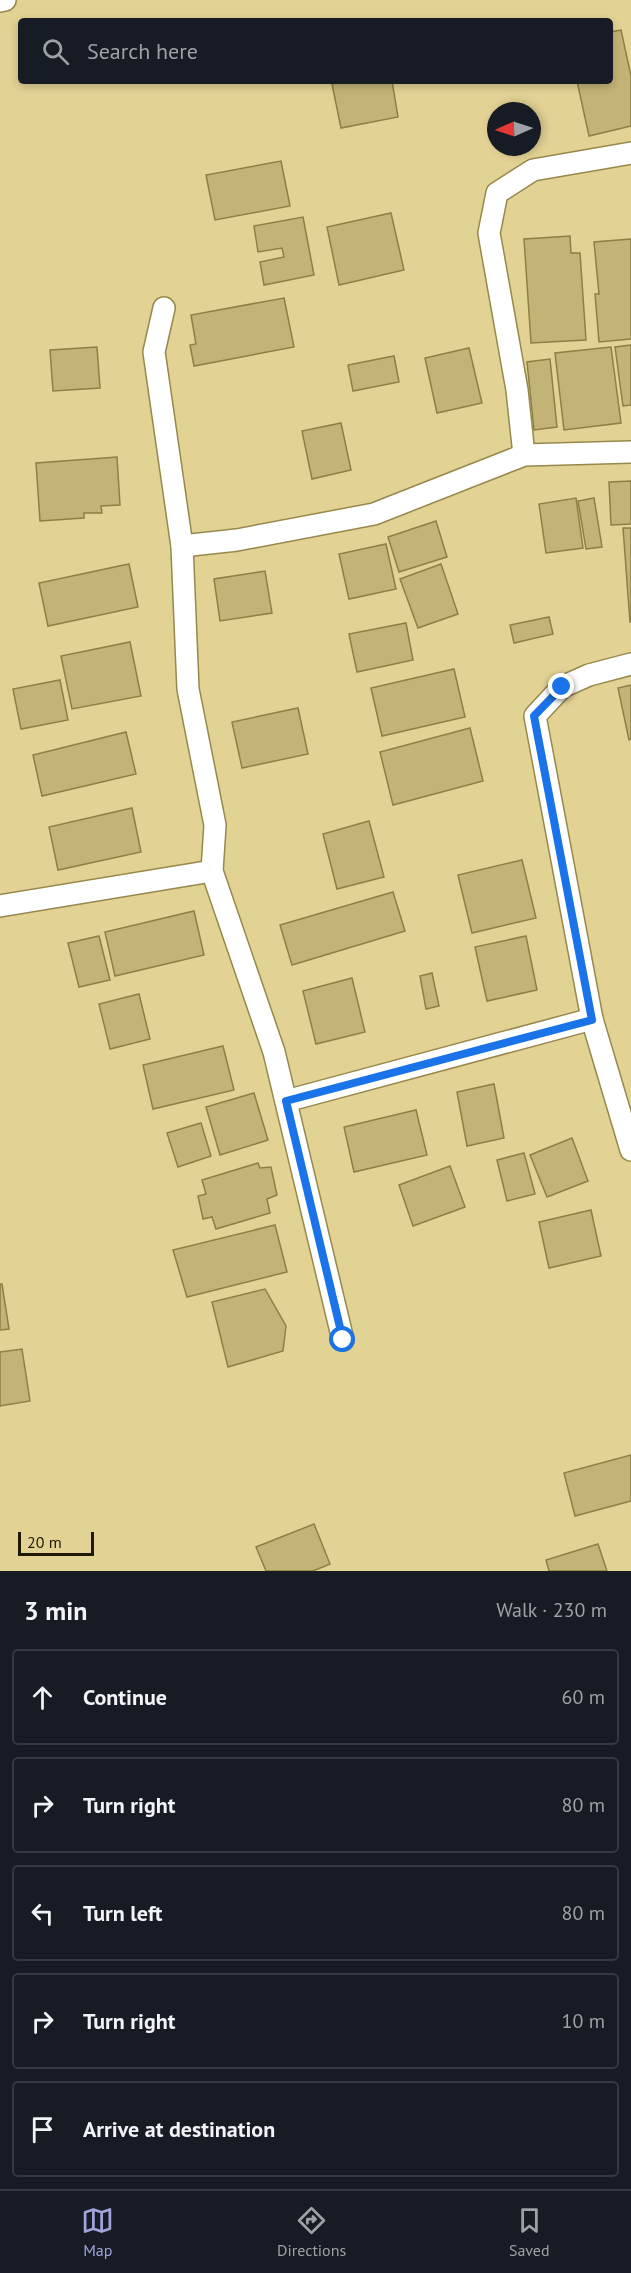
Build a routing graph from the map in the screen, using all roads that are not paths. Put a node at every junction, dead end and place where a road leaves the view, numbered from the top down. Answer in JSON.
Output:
{"nodes":[{"id":1,"x":5,"y":0,"type":"edge"},
{"id":2,"x":0,"y":1,"type":"edge"},
{"id":3,"x":631,"y":153,"type":"edge"},
{"id":4,"x":164,"y":308,"type":"dead end"},
{"id":5,"x":631,"y":452,"type":"edge"},
{"id":6,"x":524,"y":456,"type":"junction"},
{"id":7,"x":182,"y":546,"type":"junction"},
{"id":8,"x":631,"y":664,"type":"edge"},
{"id":9,"x":213,"y":871,"type":"junction"},
{"id":10,"x":0,"y":906,"type":"edge"},
{"id":11,"x":592,"y":1020,"type":"junction"},
{"id":12,"x":286,"y":1101,"type":"junction"},
{"id":13,"x":631,"y":1150,"type":"edge"},
{"id":14,"x":343,"y":1340,"type":"dead end"}],
"edges":[{"from":1,"to":2,"type":"street"},
{"from":3,"to":6,"type":"street"},
{"from":4,"to":7,"type":"street"},
{"from":5,"to":6,"type":"street"},
{"from":6,"to":7,"type":"street"},
{"from":7,"to":9,"type":"street"},
{"from":8,"to":11,"type":"street"},
{"from":9,"to":10,"type":"street"},
{"from":9,"to":12,"type":"street"},
{"from":11,"to":12,"type":"street"},
{"from":11,"to":13,"type":"street"},
{"from":12,"to":14,"type":"street"}]}
